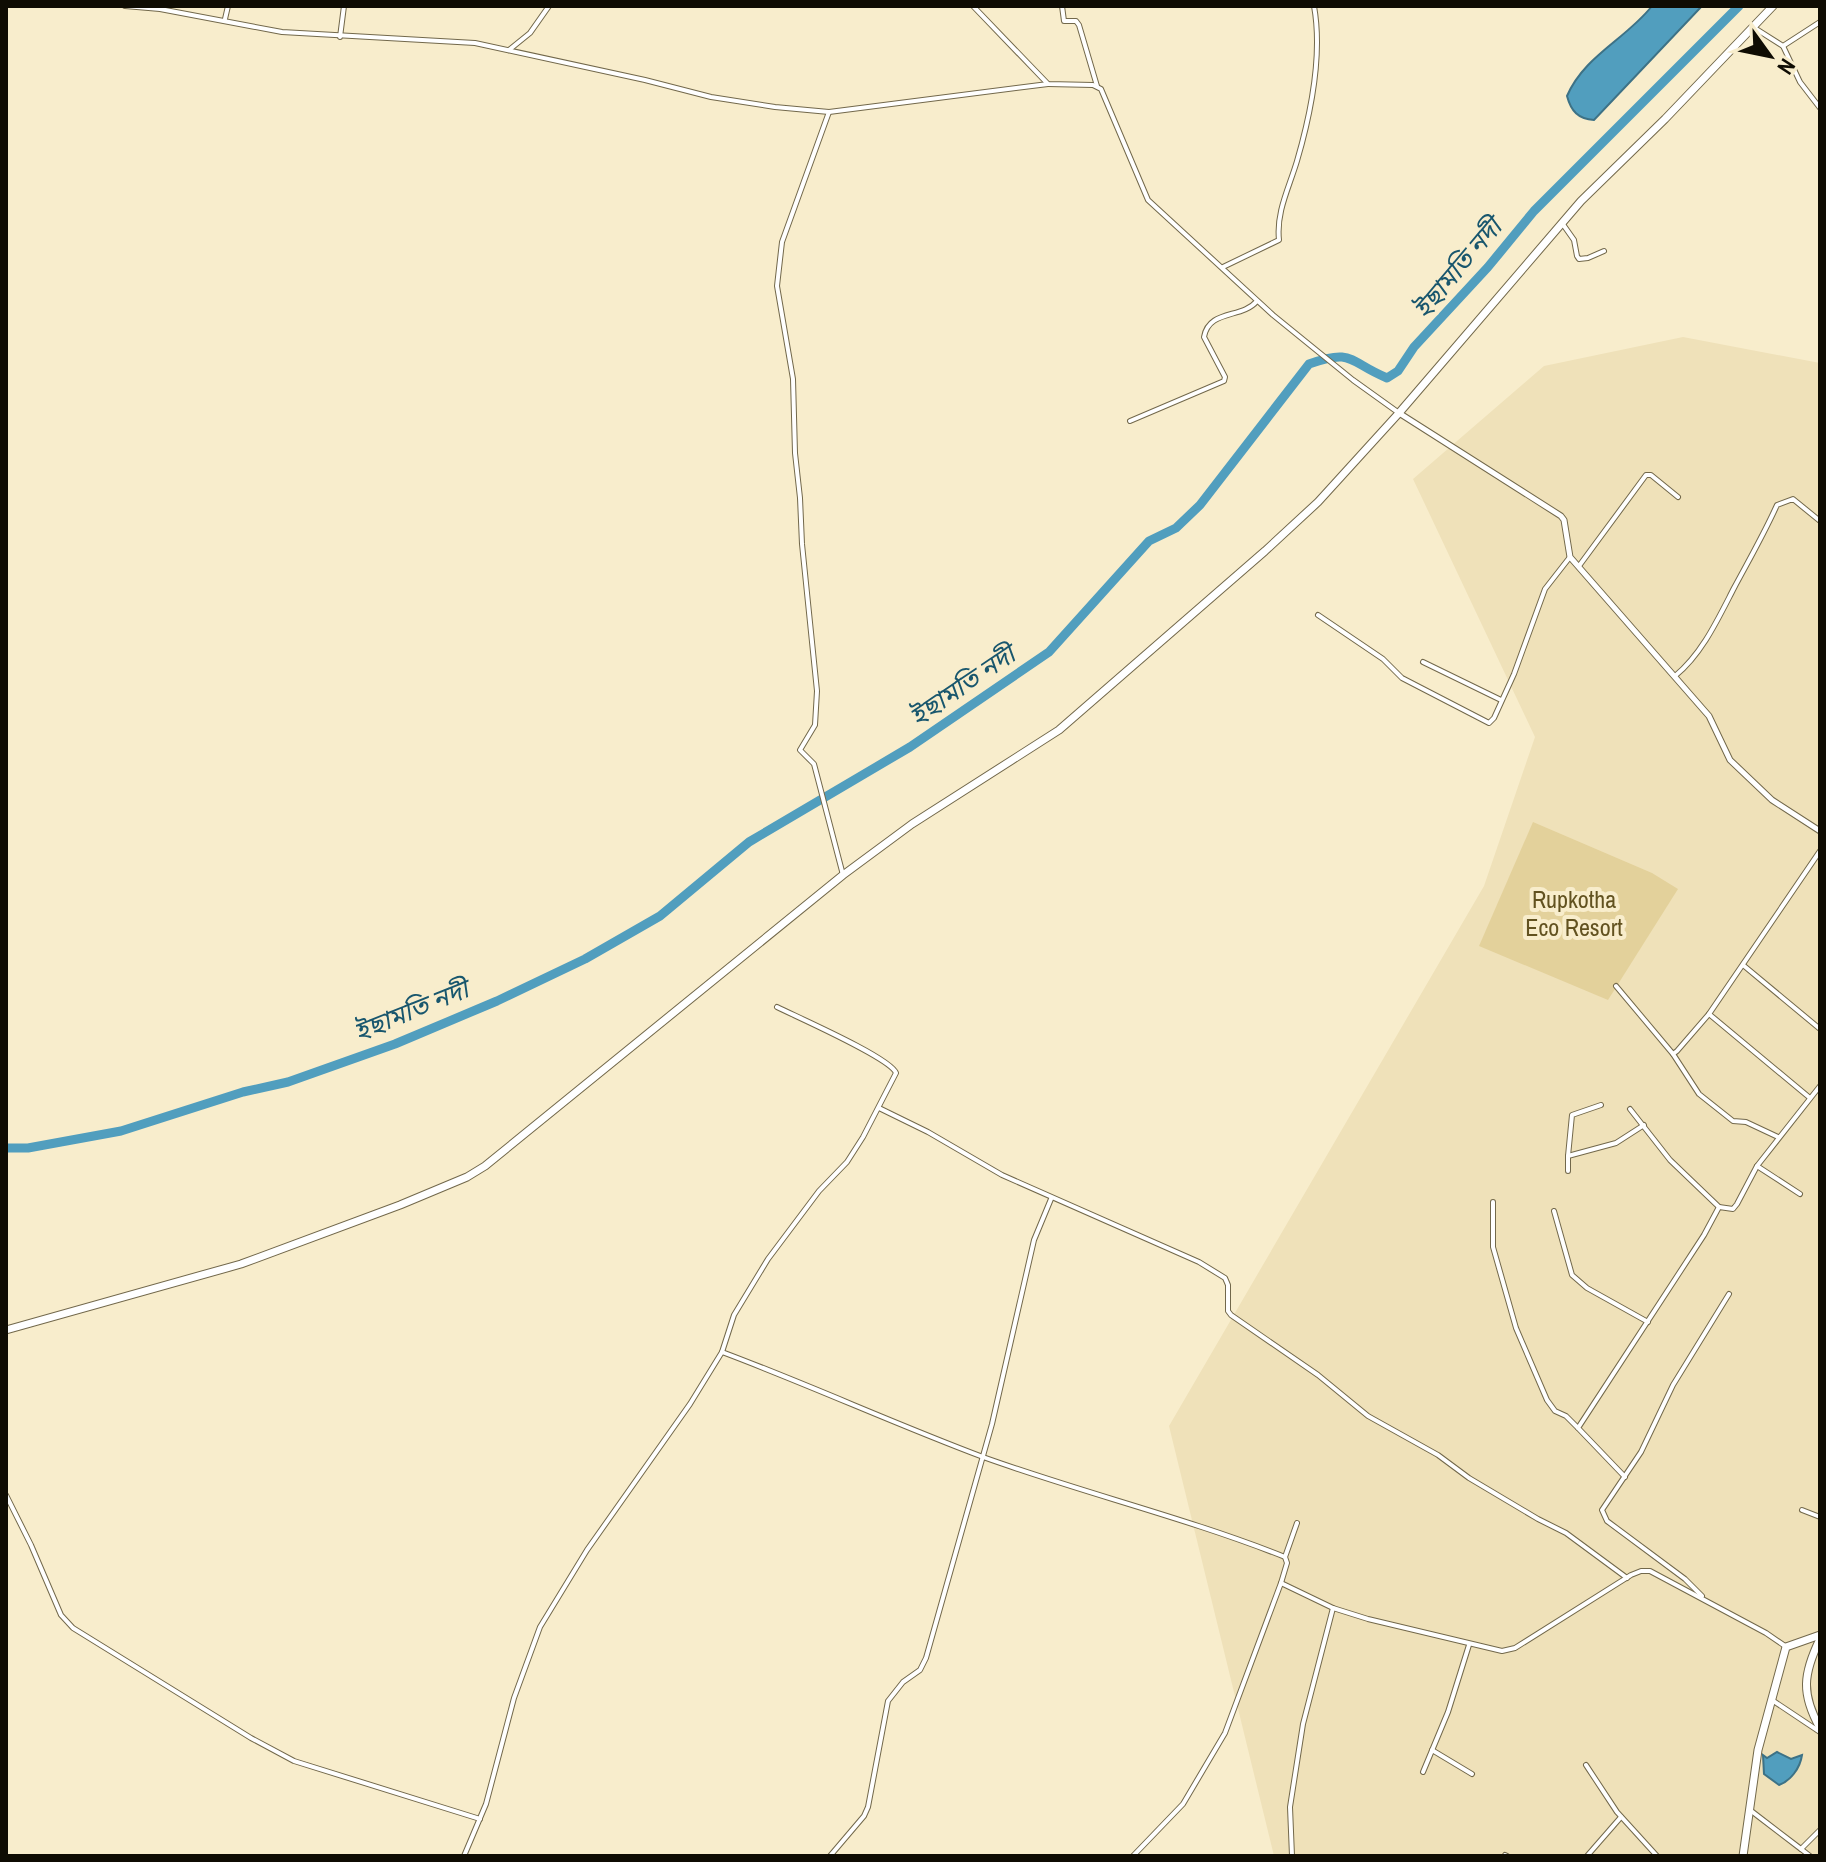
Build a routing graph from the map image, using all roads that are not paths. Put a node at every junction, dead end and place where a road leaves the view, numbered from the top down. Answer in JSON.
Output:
{"nodes":[{"id":1,"x":125,"y":6,"type":"edge"},
{"id":2,"x":228,"y":6,"type":"edge"},
{"id":3,"x":344,"y":6,"type":"edge"},
{"id":4,"x":549,"y":6,"type":"edge"},
{"id":5,"x":973,"y":6,"type":"edge"},
{"id":6,"x":1062,"y":6,"type":"edge"},
{"id":7,"x":1314,"y":6,"type":"edge"},
{"id":8,"x":1773,"y":6,"type":"edge"},
{"id":9,"x":225,"y":20,"type":"junction"},
{"id":10,"x":1820,"y":22,"type":"edge"},
{"id":11,"x":1753,"y":27,"type":"junction"},
{"id":12,"x":340,"y":37,"type":"junction"},
{"id":13,"x":1783,"y":46,"type":"junction"},
{"id":14,"x":509,"y":50,"type":"junction"},
{"id":15,"x":1048,"y":84,"type":"junction"},
{"id":16,"x":1097,"y":86,"type":"junction"},
{"id":17,"x":1820,"y":108,"type":"edge"},
{"id":18,"x":829,"y":112,"type":"junction"},
{"id":19,"x":1562,"y":223,"type":"junction"},
{"id":20,"x":1604,"y":251,"type":"dead end"},
{"id":21,"x":1223,"y":267,"type":"junction"},
{"id":22,"x":1257,"y":301,"type":"junction"},
{"id":23,"x":1399,"y":413,"type":"junction"},
{"id":24,"x":1130,"y":421,"type":"dead end"},
{"id":25,"x":1678,"y":497,"type":"dead end"},
{"id":26,"x":1820,"y":521,"type":"edge"},
{"id":27,"x":1570,"y":557,"type":"junction"},
{"id":28,"x":1579,"y":566,"type":"junction"},
{"id":29,"x":1318,"y":615,"type":"dead end"},
{"id":30,"x":1423,"y":662,"type":"dead end"},
{"id":31,"x":1675,"y":676,"type":"junction"},
{"id":32,"x":1501,"y":700,"type":"junction"},
{"id":33,"x":1820,"y":831,"type":"edge"},
{"id":34,"x":1820,"y":851,"type":"edge"},
{"id":35,"x":843,"y":875,"type":"junction"},
{"id":36,"x":1743,"y":965,"type":"junction"},
{"id":37,"x":1616,"y":986,"type":"dead end"},
{"id":38,"x":777,"y":1007,"type":"dead end"},
{"id":39,"x":1709,"y":1014,"type":"junction"},
{"id":40,"x":1820,"y":1029,"type":"edge"},
{"id":41,"x":1673,"y":1054,"type":"junction"},
{"id":42,"x":1820,"y":1086,"type":"edge"},
{"id":43,"x":1810,"y":1098,"type":"junction"},
{"id":44,"x":1601,"y":1105,"type":"dead end"},
{"id":45,"x":879,"y":1108,"type":"junction"},
{"id":46,"x":1630,"y":1109,"type":"dead end"},
{"id":47,"x":1644,"y":1125,"type":"junction"},
{"id":48,"x":1778,"y":1137,"type":"junction"},
{"id":49,"x":1568,"y":1156,"type":"junction"},
{"id":50,"x":1757,"y":1166,"type":"junction"},
{"id":51,"x":1568,"y":1171,"type":"dead end"},
{"id":52,"x":1800,"y":1194,"type":"dead end"},
{"id":53,"x":1051,"y":1199,"type":"junction"},
{"id":54,"x":1493,"y":1202,"type":"dead end"},
{"id":55,"x":1719,"y":1207,"type":"junction"},
{"id":56,"x":1554,"y":1211,"type":"dead end"},
{"id":57,"x":1729,"y":1294,"type":"dead end"},
{"id":58,"x":1648,"y":1322,"type":"junction"},
{"id":59,"x":6,"y":1330,"type":"edge"},
{"id":60,"x":722,"y":1352,"type":"junction"},
{"id":61,"x":1578,"y":1428,"type":"junction"},
{"id":62,"x":984,"y":1457,"type":"junction"},
{"id":63,"x":1625,"y":1477,"type":"junction"},
{"id":64,"x":6,"y":1495,"type":"edge"},
{"id":65,"x":1802,"y":1510,"type":"dead end"},
{"id":66,"x":1820,"y":1517,"type":"edge"},
{"id":67,"x":1297,"y":1523,"type":"dead end"},
{"id":68,"x":1285,"y":1557,"type":"junction"},
{"id":69,"x":1627,"y":1578,"type":"junction"},
{"id":70,"x":1281,"y":1583,"type":"junction"},
{"id":71,"x":1703,"y":1598,"type":"junction"},
{"id":72,"x":1333,"y":1608,"type":"junction"},
{"id":73,"x":1820,"y":1637,"type":"edge"},
{"id":74,"x":1469,"y":1645,"type":"junction"},
{"id":75,"x":1786,"y":1647,"type":"junction"},
{"id":76,"x":1770,"y":1698,"type":"junction"},
{"id":77,"x":1820,"y":1730,"type":"edge"},
{"id":78,"x":1432,"y":1750,"type":"junction"},
{"id":79,"x":1586,"y":1765,"type":"dead end"},
{"id":80,"x":1423,"y":1772,"type":"dead end"},
{"id":81,"x":1472,"y":1774,"type":"dead end"},
{"id":82,"x":1750,"y":1810,"type":"junction"},
{"id":83,"x":1621,"y":1817,"type":"junction"},
{"id":84,"x":480,"y":1819,"type":"junction"},
{"id":85,"x":1820,"y":1830,"type":"edge"},
{"id":86,"x":1801,"y":1849,"type":"junction"},
{"id":87,"x":464,"y":1856,"type":"edge"},
{"id":88,"x":830,"y":1856,"type":"edge"},
{"id":89,"x":1133,"y":1856,"type":"edge"},
{"id":90,"x":1292,"y":1856,"type":"edge"},
{"id":91,"x":1587,"y":1856,"type":"edge"},
{"id":92,"x":1657,"y":1856,"type":"edge"},
{"id":93,"x":1743,"y":1856,"type":"edge"},
{"id":94,"x":1810,"y":1856,"type":"edge"}],
"edges":[{"from":1,"to":9,"type":"street"},
{"from":2,"to":9,"type":"street"},
{"from":3,"to":12,"type":"street"},
{"from":4,"to":14,"type":"street"},
{"from":5,"to":15,"type":"street"},
{"from":6,"to":16,"type":"street"},
{"from":7,"to":21,"type":"street"},
{"from":8,"to":11,"type":"main road"},
{"from":9,"to":12,"type":"street"},
{"from":10,"to":13,"type":"street"},
{"from":11,"to":13,"type":"street"},
{"from":11,"to":19,"type":"main road"},
{"from":12,"to":14,"type":"street"},
{"from":13,"to":17,"type":"street"},
{"from":14,"to":18,"type":"street"},
{"from":15,"to":16,"type":"street"},
{"from":15,"to":18,"type":"street"},
{"from":16,"to":21,"type":"street"},
{"from":18,"to":35,"type":"street"},
{"from":19,"to":20,"type":"street"},
{"from":19,"to":23,"type":"main road"},
{"from":21,"to":22,"type":"street"},
{"from":22,"to":23,"type":"street"},
{"from":22,"to":24,"type":"street"},
{"from":23,"to":27,"type":"street"},
{"from":23,"to":35,"type":"main road"},
{"from":25,"to":28,"type":"street"},
{"from":26,"to":31,"type":"street"},
{"from":27,"to":28,"type":"street"},
{"from":27,"to":32,"type":"street"},
{"from":28,"to":31,"type":"street"},
{"from":29,"to":32,"type":"street"},
{"from":30,"to":32,"type":"street"},
{"from":31,"to":33,"type":"street"},
{"from":34,"to":36,"type":"street"},
{"from":35,"to":59,"type":"main road"},
{"from":36,"to":39,"type":"street"},
{"from":36,"to":40,"type":"street"},
{"from":37,"to":41,"type":"street"},
{"from":38,"to":45,"type":"street"},
{"from":39,"to":41,"type":"street"},
{"from":39,"to":43,"type":"street"},
{"from":41,"to":48,"type":"street"},
{"from":42,"to":43,"type":"street"},
{"from":43,"to":48,"type":"street"},
{"from":44,"to":49,"type":"street"},
{"from":45,"to":53,"type":"street"},
{"from":45,"to":60,"type":"street"},
{"from":46,"to":47,"type":"street"},
{"from":47,"to":49,"type":"street"},
{"from":47,"to":55,"type":"street"},
{"from":48,"to":50,"type":"street"},
{"from":49,"to":51,"type":"street"},
{"from":50,"to":52,"type":"street"},
{"from":50,"to":55,"type":"street"},
{"from":53,"to":62,"type":"street"},
{"from":53,"to":69,"type":"street"},
{"from":54,"to":61,"type":"street"},
{"from":55,"to":58,"type":"street"},
{"from":56,"to":58,"type":"street"},
{"from":57,"to":63,"type":"street"},
{"from":58,"to":61,"type":"street"},
{"from":60,"to":62,"type":"street"},
{"from":60,"to":84,"type":"street"},
{"from":61,"to":63,"type":"street"},
{"from":62,"to":68,"type":"street"},
{"from":62,"to":88,"type":"street"},
{"from":63,"to":71,"type":"street"},
{"from":64,"to":84,"type":"street"},
{"from":65,"to":66,"type":"street"},
{"from":67,"to":68,"type":"street"},
{"from":68,"to":70,"type":"street"},
{"from":69,"to":71,"type":"street"},
{"from":69,"to":74,"type":"street"},
{"from":70,"to":72,"type":"street"},
{"from":70,"to":89,"type":"street"},
{"from":71,"to":75,"type":"street"},
{"from":72,"to":74,"type":"street"},
{"from":72,"to":90,"type":"street"},
{"from":73,"to":75,"type":"main road"},
{"from":73,"to":77,"type":"main road"},
{"from":74,"to":78,"type":"street"},
{"from":75,"to":76,"type":"main road"},
{"from":76,"to":77,"type":"street"},
{"from":76,"to":82,"type":"main road"},
{"from":78,"to":80,"type":"street"},
{"from":78,"to":81,"type":"street"},
{"from":79,"to":83,"type":"street"},
{"from":82,"to":86,"type":"street"},
{"from":82,"to":93,"type":"main road"},
{"from":83,"to":91,"type":"street"},
{"from":83,"to":92,"type":"street"},
{"from":84,"to":87,"type":"street"},
{"from":85,"to":86,"type":"street"},
{"from":86,"to":94,"type":"street"}]}
